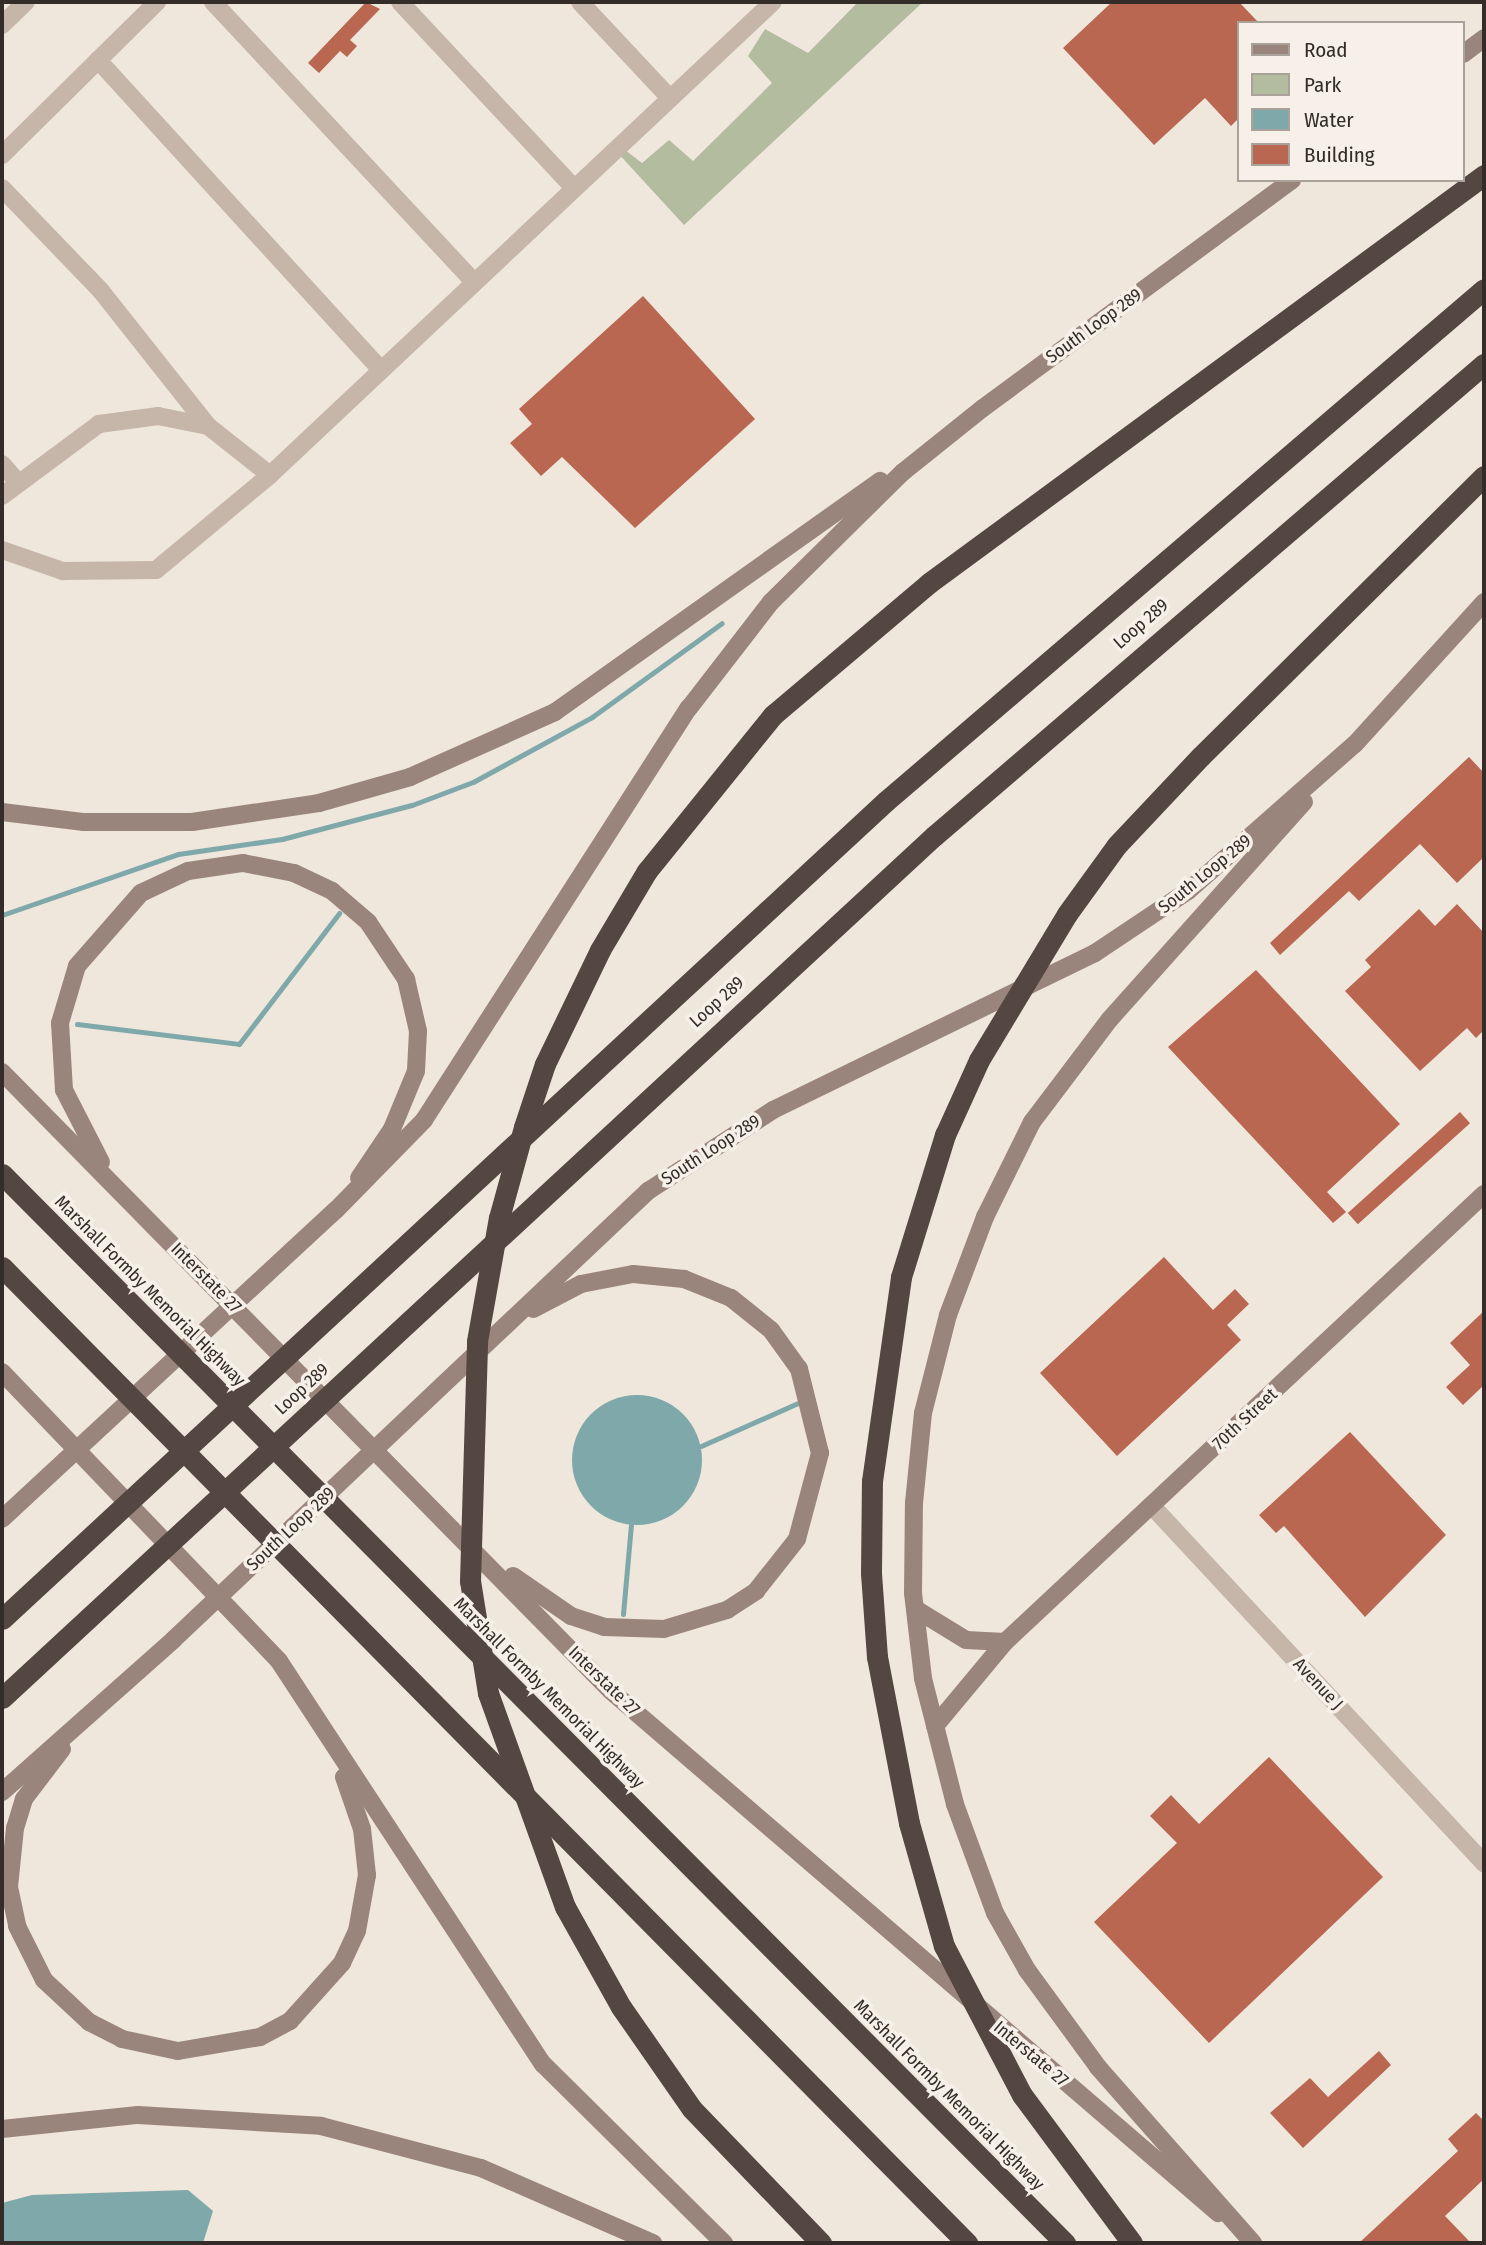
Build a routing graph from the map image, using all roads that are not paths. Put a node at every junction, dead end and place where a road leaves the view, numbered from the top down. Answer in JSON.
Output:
{"nodes":[{"id":1,"x":26,"y":2,"type":"edge"},
{"id":2,"x":157,"y":2,"type":"edge"},
{"id":3,"x":213,"y":2,"type":"edge"},
{"id":4,"x":400,"y":2,"type":"edge"},
{"id":5,"x":580,"y":2,"type":"edge"},
{"id":6,"x":773,"y":2,"type":"edge"},
{"id":7,"x":2,"y":25,"type":"edge"},
{"id":8,"x":1484,"y":38,"type":"edge"},
{"id":9,"x":1465,"y":52,"type":"edge"},
{"id":10,"x":98,"y":60,"type":"junction"},
{"id":11,"x":669,"y":97,"type":"junction"},
{"id":12,"x":2,"y":155,"type":"edge"},
{"id":13,"x":1484,"y":175,"type":"edge"},
{"id":14,"x":1289,"y":182,"type":"edge"},
{"id":15,"x":572,"y":186,"type":"junction"},
{"id":16,"x":2,"y":188,"type":"edge"},
{"id":17,"x":474,"y":282,"type":"junction"},
{"id":18,"x":1484,"y":289,"type":"edge"},
{"id":19,"x":1484,"y":364,"type":"edge"},
{"id":20,"x":379,"y":368,"type":"junction"},
{"id":21,"x":983,"y":408,"type":"junction"},
{"id":22,"x":208,"y":426,"type":"junction"},
{"id":23,"x":2,"y":464,"type":"edge"},
{"id":24,"x":270,"y":475,"type":"junction"},
{"id":25,"x":1484,"y":476,"type":"edge"},
{"id":26,"x":16,"y":480,"type":"junction"},
{"id":27,"x":2,"y":496,"type":"edge"},
{"id":28,"x":2,"y":550,"type":"edge"},
{"id":29,"x":1484,"y":602,"type":"edge"},
{"id":30,"x":1355,"y":744,"type":"junction"},
{"id":31,"x":2,"y":812,"type":"edge"},
{"id":32,"x":2,"y":1072,"type":"edge"},
{"id":33,"x":2,"y":1174,"type":"edge"},
{"id":34,"x":118,"y":1188,"type":"junction"},
{"id":35,"x":1484,"y":1194,"type":"edge"},
{"id":36,"x":336,"y":1210,"type":"junction"},
{"id":37,"x":2,"y":1267,"type":"edge"},
{"id":38,"x":506,"y":1325,"type":"junction"},
{"id":39,"x":2,"y":1372,"type":"edge"},
{"id":40,"x":1152,"y":1506,"type":"junction"},
{"id":41,"x":2,"y":1519,"type":"edge"},
{"id":42,"x":446,"y":1522,"type":"junction"},
{"id":43,"x":917,"y":1610,"type":"junction"},
{"id":44,"x":2,"y":1619,"type":"edge"},
{"id":45,"x":1005,"y":1642,"type":"junction"},
{"id":46,"x":279,"y":1661,"type":"junction"},
{"id":47,"x":2,"y":1698,"type":"edge"},
{"id":48,"x":85,"y":1718,"type":"junction"},
{"id":49,"x":935,"y":1726,"type":"junction"},
{"id":50,"x":2,"y":1792,"type":"edge"},
{"id":51,"x":1484,"y":1863,"type":"edge"},
{"id":52,"x":2,"y":2129,"type":"edge"},
{"id":53,"x":653,"y":2243,"type":"edge"},
{"id":54,"x":724,"y":2243,"type":"edge"},
{"id":55,"x":821,"y":2243,"type":"edge"},
{"id":56,"x":967,"y":2243,"type":"edge"},
{"id":57,"x":1065,"y":2243,"type":"edge"},
{"id":58,"x":1132,"y":2243,"type":"edge"},
{"id":59,"x":1252,"y":2243,"type":"edge"}],
"edges":[{"from":1,"to":7,"type":"street"},
{"from":2,"to":10,"type":"street"},
{"from":3,"to":17,"type":"street"},
{"from":4,"to":15,"type":"street"},
{"from":5,"to":11,"type":"street"},
{"from":6,"to":11,"type":"street"},
{"from":8,"to":9,"type":"main road"},
{"from":10,"to":12,"type":"street"},
{"from":10,"to":20,"type":"street"},
{"from":11,"to":15,"type":"street"},
{"from":13,"to":55,"type":"highway"},
{"from":14,"to":21,"type":"main road","name":"South Loop 289"},
{"from":15,"to":17,"type":"street"},
{"from":16,"to":22,"type":"street"},
{"from":17,"to":20,"type":"street"},
{"from":18,"to":44,"type":"highway","name":"Loop 289"},
{"from":19,"to":47,"type":"highway","name":"Loop 289"},
{"from":20,"to":24,"type":"street"},
{"from":21,"to":31,"type":"main road"},
{"from":21,"to":36,"type":"main road","name":"South Loop 289"},
{"from":22,"to":24,"type":"street"},
{"from":22,"to":26,"type":"street"},
{"from":23,"to":26,"type":"street"},
{"from":24,"to":28,"type":"street"},
{"from":25,"to":58,"type":"highway"},
{"from":26,"to":27,"type":"street"},
{"from":29,"to":30,"type":"main road","name":"South Loop 289"},
{"from":30,"to":38,"type":"main road","name":"South Loop 289"},
{"from":30,"to":43,"type":"main road"},
{"from":32,"to":34,"type":"main road","name":"Interstate 27"},
{"from":33,"to":57,"type":"highway","name":"Marshall Formby Memorial Highway"},
{"from":34,"to":36,"type":"main road"},
{"from":34,"to":42,"type":"main road","name":"Interstate 27"},
{"from":35,"to":40,"type":"main road","name":"70th Street"},
{"from":36,"to":41,"type":"main road","name":"South Loop 289"},
{"from":37,"to":56,"type":"highway"},
{"from":38,"to":42,"type":"main road"},
{"from":38,"to":48,"type":"main road","name":"South Loop 289"},
{"from":39,"to":46,"type":"main road"},
{"from":40,"to":45,"type":"main road","name":"70th Street"},
{"from":40,"to":51,"type":"street","name":"Avenue J"},
{"from":42,"to":59,"type":"main road","name":"Interstate 27"},
{"from":43,"to":45,"type":"main road"},
{"from":43,"to":49,"type":"main road"},
{"from":45,"to":49,"type":"main road","name":"70th Street"},
{"from":46,"to":48,"type":"main road"},
{"from":46,"to":54,"type":"main road"},
{"from":48,"to":50,"type":"main road","name":"South Loop 289"},
{"from":49,"to":59,"type":"main road"},
{"from":52,"to":53,"type":"main road"}]}
